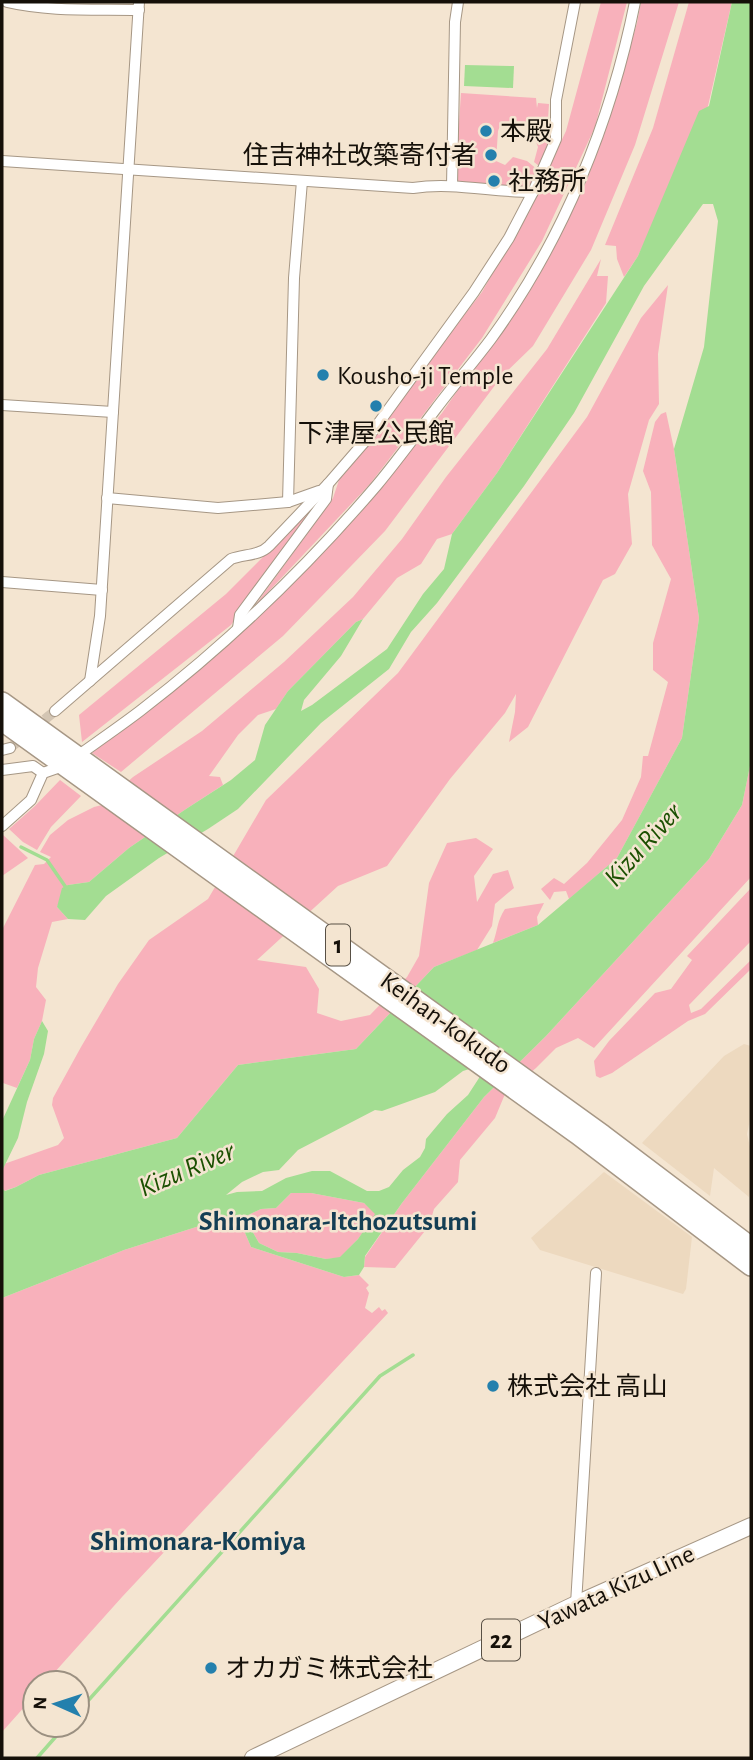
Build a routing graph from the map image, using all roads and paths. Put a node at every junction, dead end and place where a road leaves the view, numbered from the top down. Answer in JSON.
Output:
{"nodes":[{"id":1,"x":6,"y":2,"type":"edge"},
{"id":2,"x":458,"y":2,"type":"edge"},
{"id":3,"x":575,"y":2,"type":"edge"},
{"id":4,"x":635,"y":2,"type":"edge"},
{"id":5,"x":46,"y":5,"type":"edge"},
{"id":6,"x":139,"y":6,"type":"edge"},
{"id":7,"x":2,"y":160,"type":"edge"},
{"id":8,"x":129,"y":169,"type":"junction"},
{"id":9,"x":302,"y":181,"type":"junction"},
{"id":10,"x":453,"y":186,"type":"junction"},
{"id":11,"x":533,"y":192,"type":"junction"},
{"id":12,"x":2,"y":405,"type":"edge"},
{"id":13,"x":113,"y":412,"type":"junction"},
{"id":14,"x":326,"y":487,"type":"junction"},
{"id":15,"x":107,"y":498,"type":"junction"},
{"id":16,"x":288,"y":502,"type":"junction"},
{"id":17,"x":2,"y":582,"type":"edge"},
{"id":18,"x":102,"y":590,"type":"junction"},
{"id":19,"x":238,"y":628,"type":"junction"},
{"id":20,"x":90,"y":681,"type":"junction"},
{"id":21,"x":2,"y":702,"type":"edge"},
{"id":22,"x":55,"y":711,"type":"tunnel mouth"},
{"id":23,"x":2,"y":721,"type":"edge"},
{"id":24,"x":76,"y":766,"type":"junction"},
{"id":25,"x":2,"y":770,"type":"edge"},
{"id":26,"x":43,"y":773,"type":"junction"},
{"id":27,"x":2,"y":826,"type":"edge"},
{"id":28,"x":582,"y":1129,"type":"junction"},
{"id":29,"x":751,"y":1247,"type":"edge"},
{"id":30,"x":751,"y":1266,"type":"edge"},
{"id":31,"x":596,"y":1273,"type":"dead end"},
{"id":32,"x":751,"y":1526,"type":"edge"},
{"id":33,"x":576,"y":1604,"type":"junction"},
{"id":34,"x":253,"y":1758,"type":"edge"}],
"edges":[{"from":1,"to":5,"type":"street"},
{"from":2,"to":10,"type":"street"},
{"from":3,"to":11,"type":"street"},
{"from":4,"to":19,"type":"street"},
{"from":5,"to":6,"type":"street"},
{"from":6,"to":8,"type":"street"},
{"from":7,"to":8,"type":"street"},
{"from":8,"to":9,"type":"street"},
{"from":8,"to":13,"type":"street"},
{"from":9,"to":10,"type":"street"},
{"from":9,"to":16,"type":"street"},
{"from":10,"to":11,"type":"street"},
{"from":11,"to":14,"type":"street"},
{"from":12,"to":13,"type":"street"},
{"from":13,"to":15,"type":"street"},
{"from":14,"to":16,"type":"street"},
{"from":14,"to":19,"type":"street"},
{"from":14,"to":20,"type":"street"},
{"from":15,"to":16,"type":"street"},
{"from":15,"to":18,"type":"street"},
{"from":17,"to":18,"type":"street"},
{"from":18,"to":20,"type":"street"},
{"from":19,"to":24,"type":"street"},
{"from":20,"to":22,"type":"street"},
{"from":21,"to":24,"type":"highway","name":"Keihan-kokudo","number":"1"},
{"from":23,"to":24,"type":"highway","name":"Keihan-kokudo","number":"1"},
{"from":24,"to":26,"type":"street"},
{"from":24,"to":28,"type":"highway","name":"Keihan-kokudo","number":"1"},
{"from":25,"to":26,"type":"street"},
{"from":26,"to":27,"type":"street"},
{"from":28,"to":29,"type":"highway","name":"Keihan-kokudo","number":"1"},
{"from":28,"to":30,"type":"highway","name":"Keihan-kokudo","number":"1"},
{"from":31,"to":33,"type":"street"},
{"from":32,"to":33,"type":"main road","name":"Yawata Kizu Line","number":"22"},
{"from":33,"to":34,"type":"main road","name":"Yawata Kizu Line","number":"22"}]}
